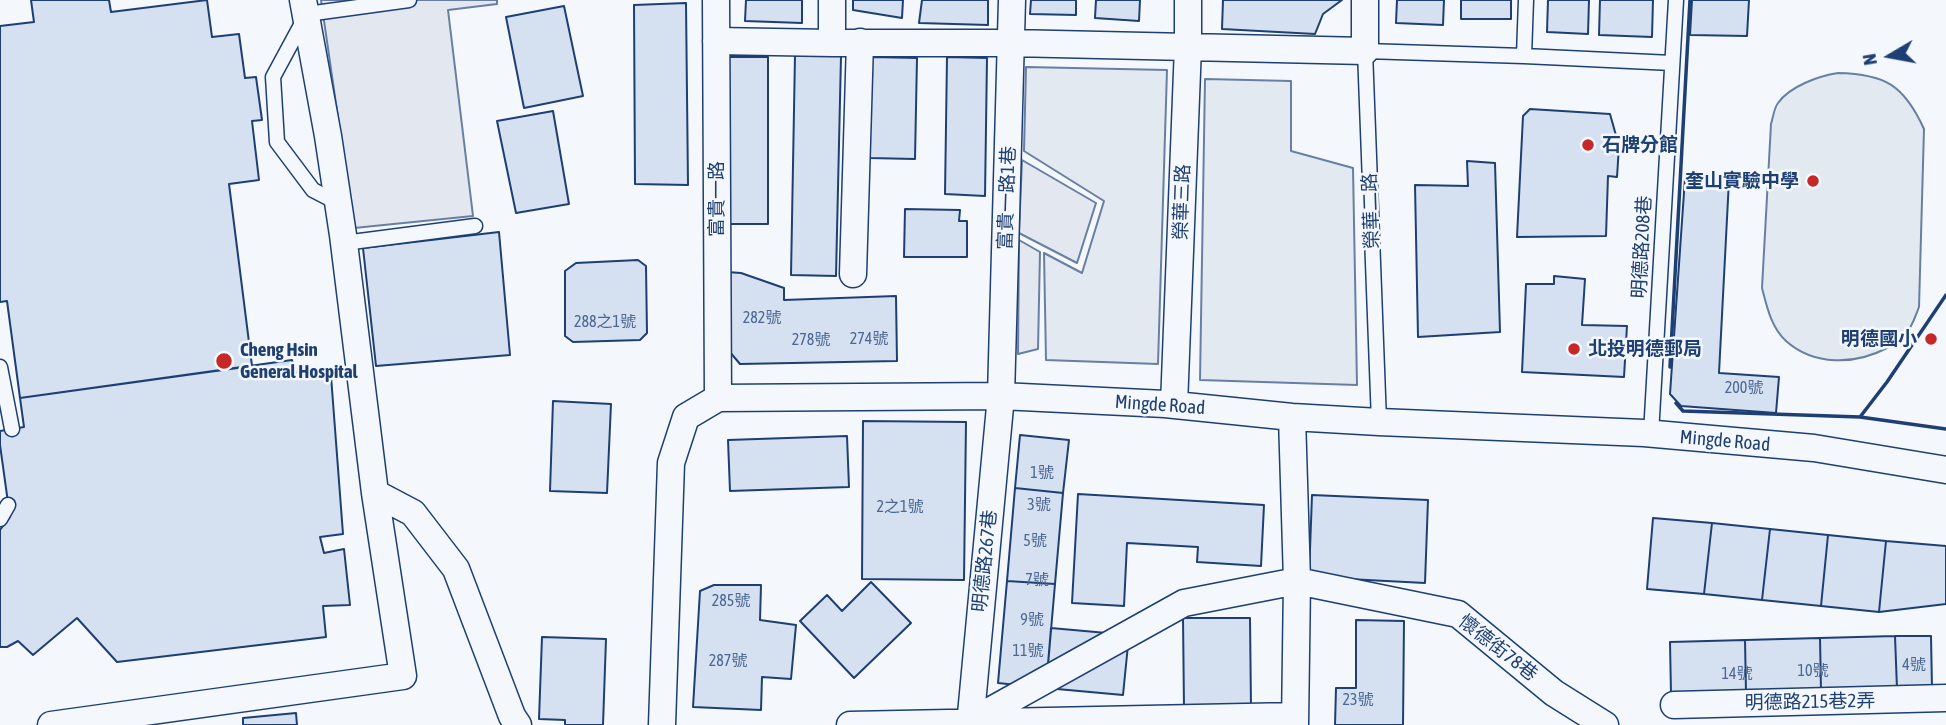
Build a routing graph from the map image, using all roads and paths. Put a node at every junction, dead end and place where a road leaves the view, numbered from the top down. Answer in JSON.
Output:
{"nodes":[{"id":1,"x":409,"y":0,"type":"edge"},
{"id":2,"x":716,"y":0,"type":"edge"},
{"id":3,"x":832,"y":0,"type":"edge"},
{"id":4,"x":1012,"y":0,"type":"edge"},
{"id":5,"x":1188,"y":0,"type":"edge"},
{"id":6,"x":1365,"y":0,"type":"edge"},
{"id":7,"x":1526,"y":0,"type":"edge"},
{"id":8,"x":1676,"y":0,"type":"edge"},
{"id":9,"x":305,"y":7,"type":"edge"},
{"id":10,"x":716,"y":41,"type":"junction"},
{"id":11,"x":860,"y":42,"type":"junction"},
{"id":12,"x":832,"y":43,"type":"junction"},
{"id":13,"x":1011,"y":43,"type":"junction"},
{"id":14,"x":1188,"y":46,"type":"junction"},
{"id":15,"x":1365,"y":51,"type":"junction"},
{"id":16,"x":1524,"y":55,"type":"junction"},
{"id":17,"x":1672,"y":63,"type":"junction"},
{"id":18,"x":338,"y":203,"type":"junction"},
{"id":19,"x":475,"y":226,"type":"dead end"},
{"id":20,"x":344,"y":243,"type":"junction"},
{"id":21,"x":852,"y":274,"type":"dead end"},
{"id":22,"x":0,"y":367,"type":"edge"},
{"id":23,"x":1,"y":388,"type":"edge"},
{"id":24,"x":1002,"y":396,"type":"junction"},
{"id":25,"x":718,"y":398,"type":"junction"},
{"id":26,"x":1174,"y":405,"type":"junction"},
{"id":27,"x":1292,"y":417,"type":"junction"},
{"id":28,"x":1379,"y":422,"type":"junction"},
{"id":29,"x":12,"y":429,"type":"dead end"},
{"id":30,"x":1651,"y":434,"type":"junction"},
{"id":31,"x":1946,"y":470,"type":"edge"},
{"id":32,"x":375,"y":492,"type":"junction"},
{"id":33,"x":8,"y":505,"type":"dead end"},
{"id":34,"x":0,"y":519,"type":"edge"},
{"id":35,"x":1297,"y":581,"type":"junction"},
{"id":36,"x":1946,"y":698,"type":"edge"},
{"id":37,"x":1674,"y":705,"type":"dead end"},
{"id":38,"x":1295,"y":721,"type":"edge"},
{"id":39,"x":1124,"y":723,"type":"edge"},
{"id":40,"x":970,"y":724,"type":"edge"},
{"id":41,"x":51,"y":725,"type":"edge"},
{"id":42,"x":518,"y":725,"type":"edge"},
{"id":43,"x":662,"y":725,"type":"edge"},
{"id":44,"x":850,"y":725,"type":"edge"},
{"id":45,"x":1605,"y":725,"type":"edge"}],
"edges":[{"from":1,"to":9,"type":"lane"},
{"from":2,"to":10,"type":"street","name":"富貴一路"},
{"from":3,"to":12,"type":"street"},
{"from":4,"to":13,"type":"street","name":"富貴一路1巷"},
{"from":5,"to":14,"type":"street","name":"榮華三路"},
{"from":6,"to":15,"type":"street","name":"榮華二路"},
{"from":7,"to":16,"type":"lane"},
{"from":8,"to":17,"type":"lane","name":"明德路208巷"},
{"from":9,"to":18,"type":"street"},
{"from":9,"to":18,"type":"lane"},
{"from":10,"to":12,"type":"street"},
{"from":10,"to":25,"type":"street","name":"富貴一路"},
{"from":11,"to":12,"type":"street"},
{"from":11,"to":13,"type":"street"},
{"from":11,"to":21,"type":"street"},
{"from":13,"to":14,"type":"street"},
{"from":13,"to":24,"type":"street","name":"富貴一路1巷"},
{"from":14,"to":15,"type":"street"},
{"from":14,"to":26,"type":"street","name":"榮華三路"},
{"from":15,"to":16,"type":"lane"},
{"from":15,"to":28,"type":"lane","name":"榮華二路"},
{"from":16,"to":17,"type":"lane"},
{"from":17,"to":30,"type":"lane","name":"明德路208巷"},
{"from":18,"to":20,"type":"street"},
{"from":19,"to":20,"type":"lane"},
{"from":20,"to":32,"type":"street"},
{"from":22,"to":23,"type":"lane"},
{"from":23,"to":29,"type":"lane"},
{"from":24,"to":25,"type":"street","name":"Mingde Road"},
{"from":24,"to":26,"type":"street","name":"Mingde Road"},
{"from":24,"to":40,"type":"street","name":"明德路267巷"},
{"from":25,"to":43,"type":"street"},
{"from":26,"to":27,"type":"street","name":"Mingde Road"},
{"from":27,"to":28,"type":"street","name":"Mingde Road"},
{"from":27,"to":35,"type":"street"},
{"from":28,"to":30,"type":"street","name":"Mingde Road"},
{"from":30,"to":31,"type":"street","name":"Mingde Road"},
{"from":32,"to":41,"type":"street"},
{"from":32,"to":42,"type":"street"},
{"from":33,"to":34,"type":"lane"},
{"from":35,"to":38,"type":"street"},
{"from":35,"to":40,"type":"street"},
{"from":35,"to":45,"type":"street","name":"懷德街78巷"},
{"from":36,"to":37,"type":"street","name":"明德路215巷2弄"},
{"from":38,"to":39,"type":"street"},
{"from":39,"to":40,"type":"street"},
{"from":40,"to":44,"type":"street"}]}
